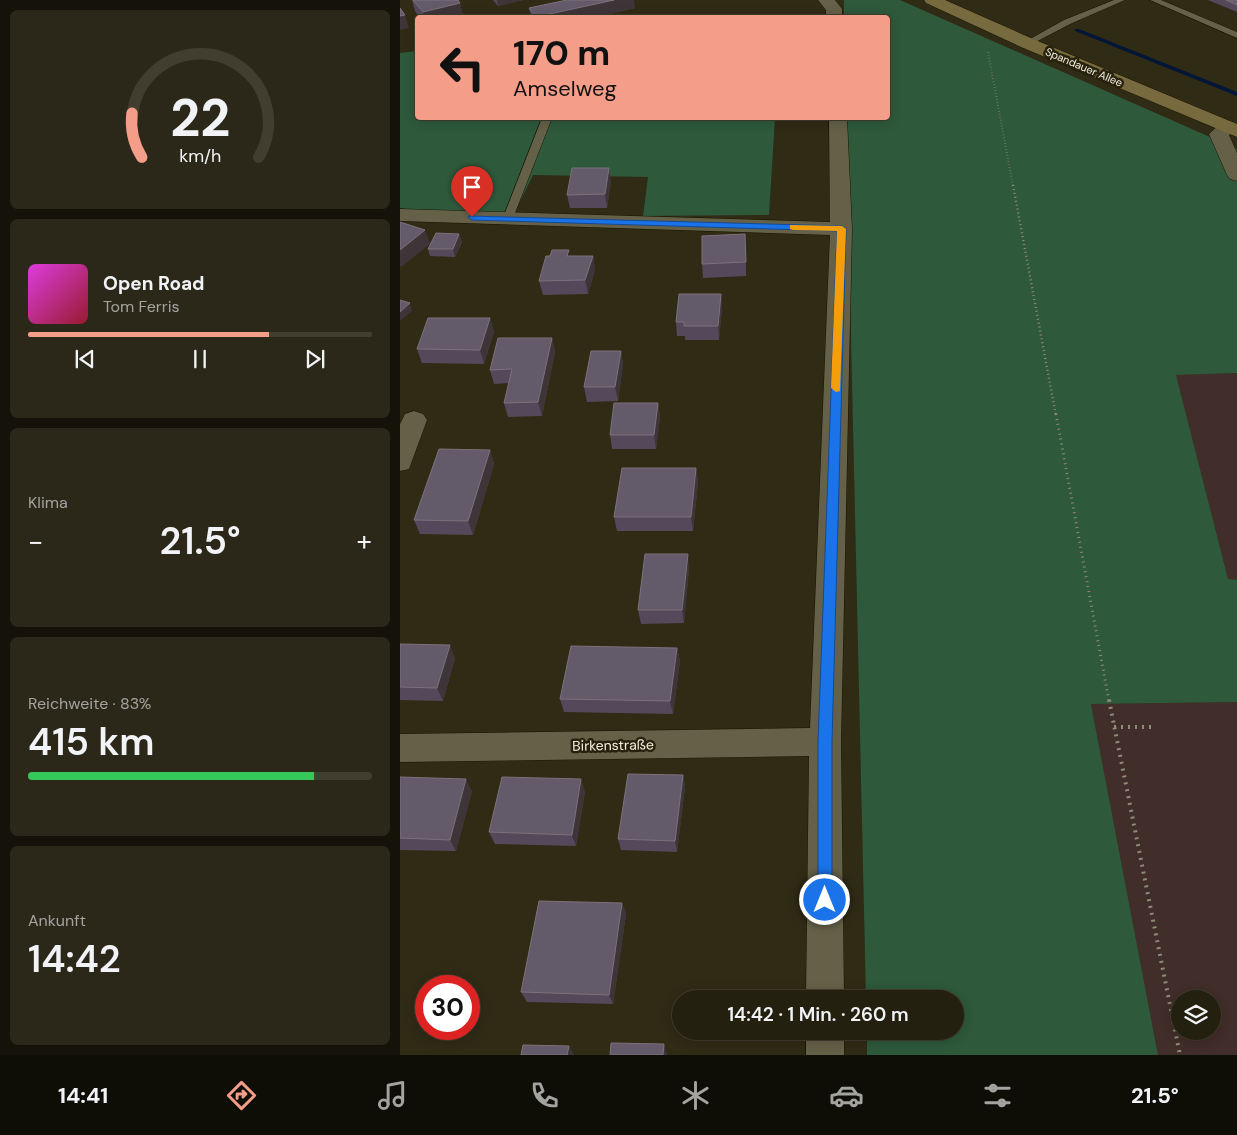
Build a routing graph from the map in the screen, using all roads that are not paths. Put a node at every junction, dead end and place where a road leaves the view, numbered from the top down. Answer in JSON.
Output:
{"nodes":[{"id":1,"x":826,"y":0,"type":"edge"},
{"id":2,"x":932,"y":0,"type":"edge"},
{"id":3,"x":1117,"y":0,"type":"edge"},
{"id":4,"x":1154,"y":0,"type":"edge"},
{"id":5,"x":834,"y":15,"type":"edge"},
{"id":6,"x":1237,"y":35,"type":"edge"},
{"id":7,"x":1028,"y":43,"type":"junction"},
{"id":8,"x":546,"y":120,"type":"edge"},
{"id":9,"x":838,"y":120,"type":"edge"},
{"id":10,"x":1232,"y":129,"type":"edge"},
{"id":11,"x":1237,"y":175,"type":"edge"},
{"id":12,"x":400,"y":215,"type":"edge"},
{"id":13,"x":508,"y":218,"type":"junction"},
{"id":14,"x":842,"y":229,"type":"junction"},
{"id":15,"x":414,"y":420,"type":"dead end"},
{"id":16,"x":400,"y":462,"type":"edge"},
{"id":17,"x":825,"y":742,"type":"junction"},
{"id":18,"x":400,"y":748,"type":"edge"},
{"id":19,"x":825,"y":990,"type":"edge"},
{"id":20,"x":825,"y":1040,"type":"edge"},
{"id":21,"x":825,"y":1055,"type":"edge"}],
"edges":[{"from":1,"to":5,"type":"street"},
{"from":2,"to":7,"type":"main road","name":"Spandauer Allee"},
{"from":3,"to":7,"type":"lane"},
{"from":4,"to":6,"type":"lane"},
{"from":7,"to":10,"type":"main road","name":"Spandauer Allee"},
{"from":8,"to":13,"type":"lane"},
{"from":9,"to":14,"type":"street"},
{"from":10,"to":11,"type":"street"},
{"from":12,"to":13,"type":"street"},
{"from":13,"to":14,"type":"street"},
{"from":14,"to":17,"type":"street"},
{"from":15,"to":16,"type":"street"},
{"from":17,"to":18,"type":"street","name":"Birkenstraße"},
{"from":17,"to":19,"type":"street"},
{"from":20,"to":21,"type":"street"}]}
